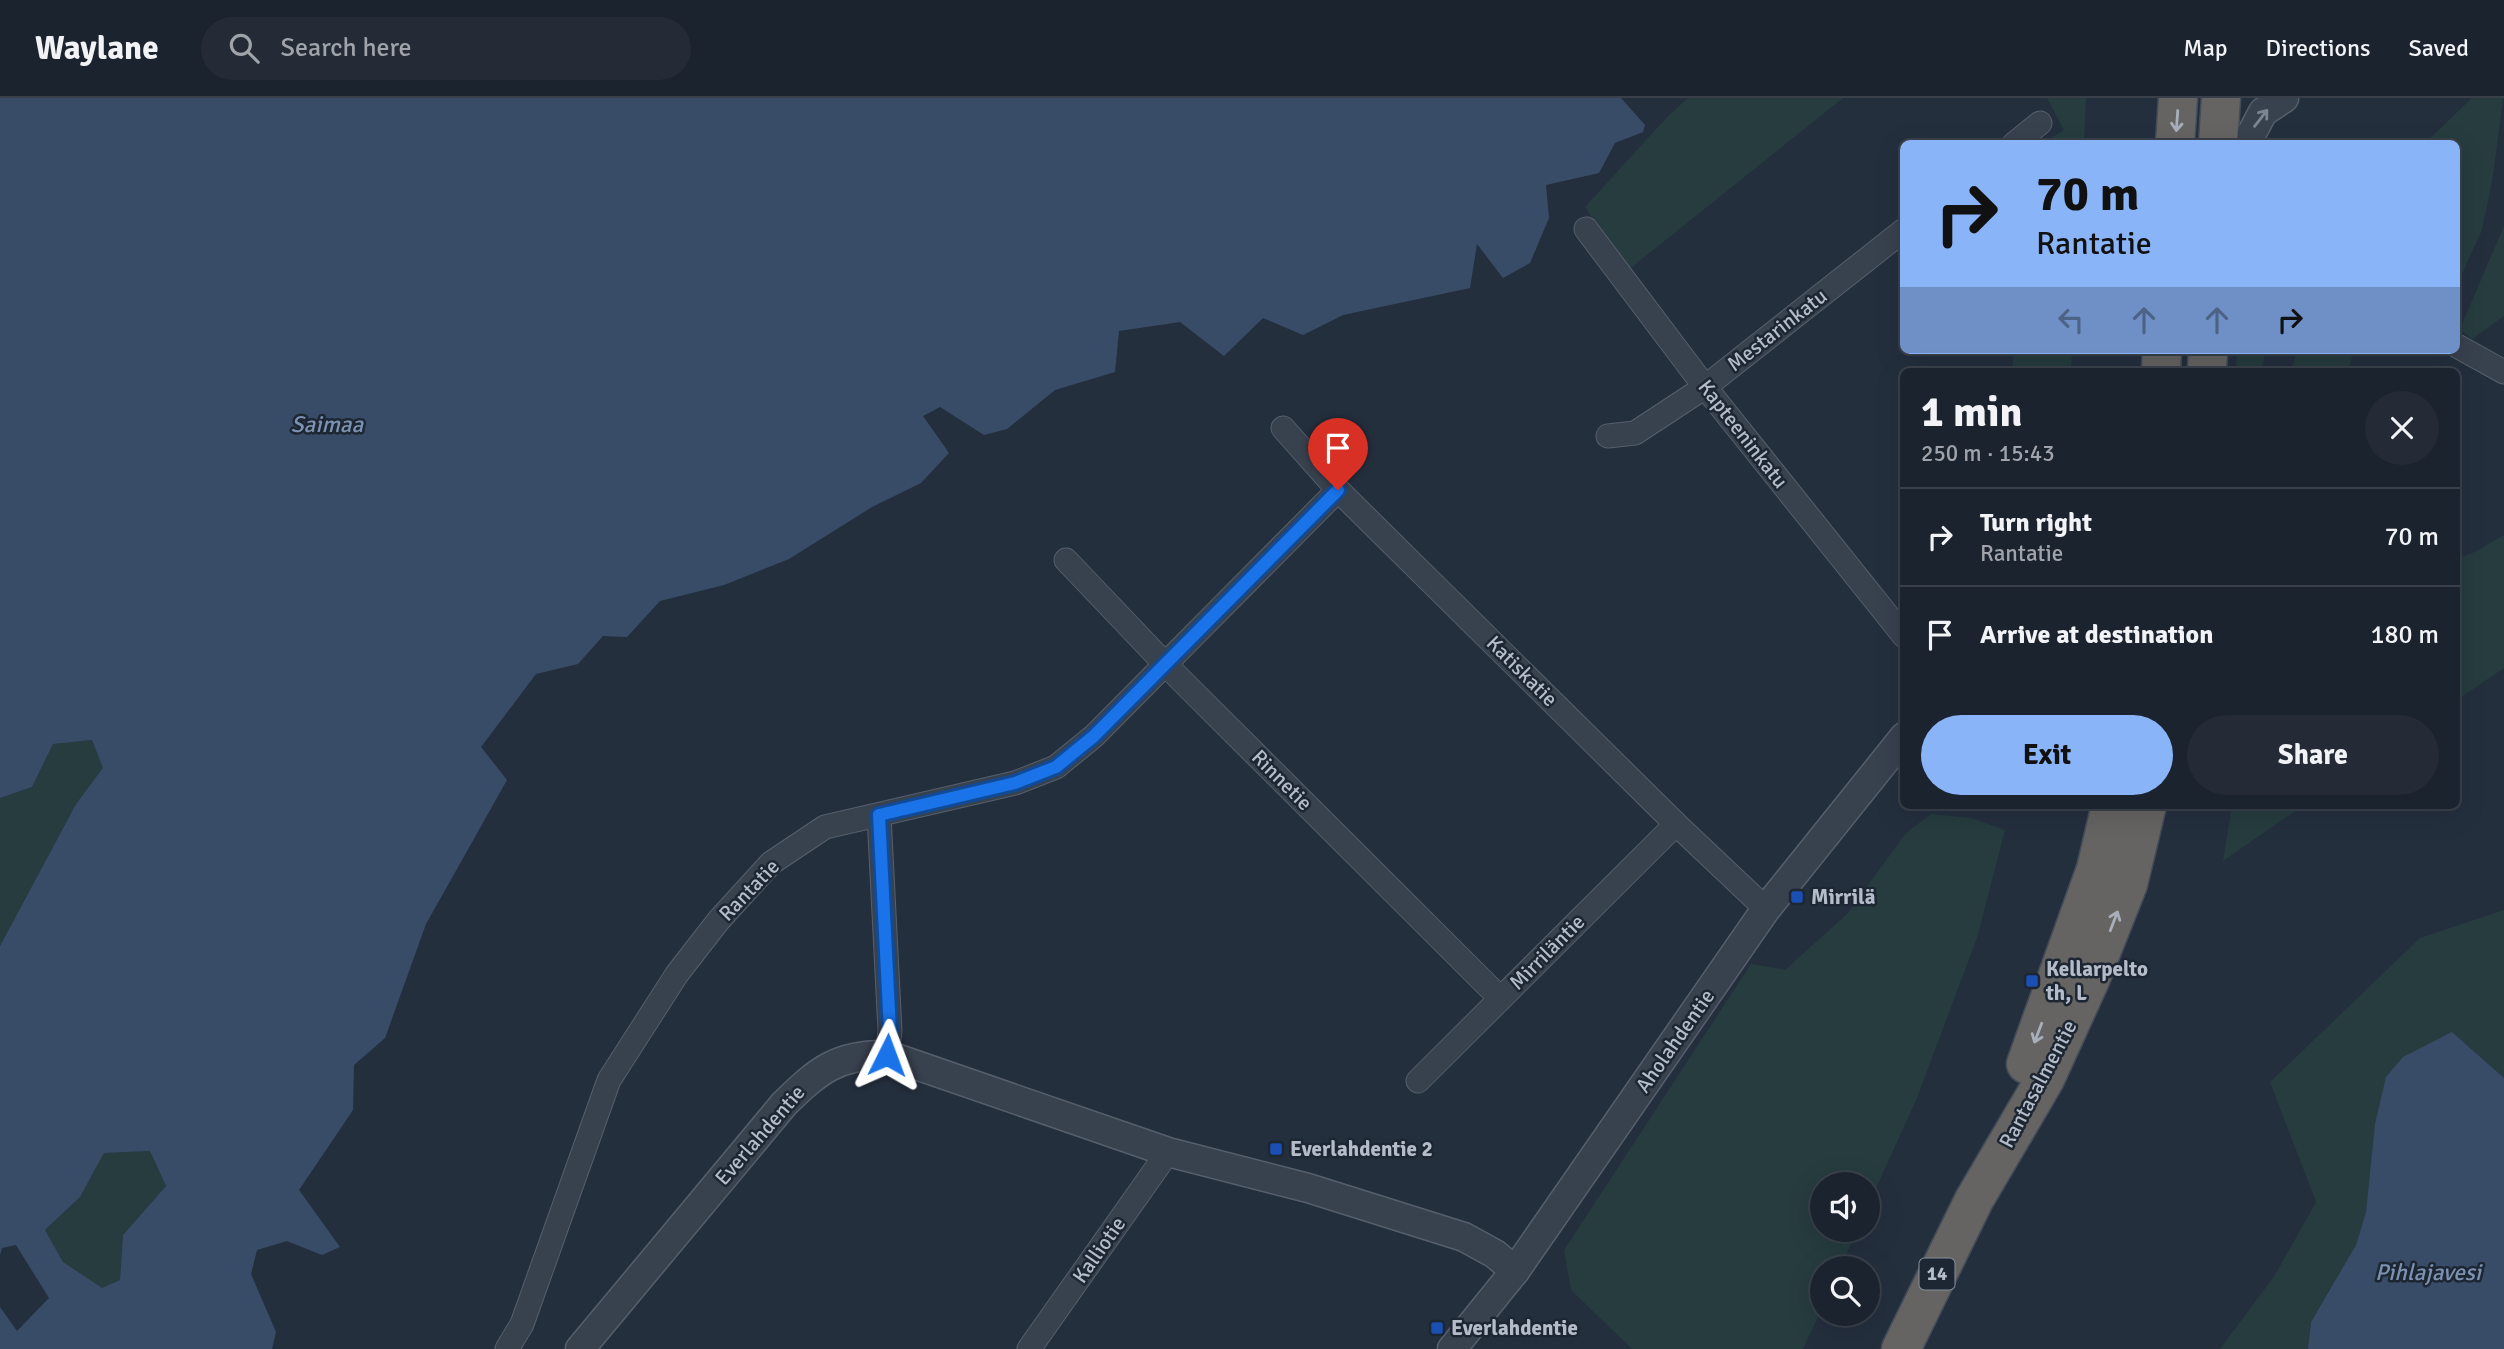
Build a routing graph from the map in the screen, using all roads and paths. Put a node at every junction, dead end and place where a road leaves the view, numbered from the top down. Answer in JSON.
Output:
{"nodes":[{"id":1,"x":2178,"y":98,"type":"edge"},
{"id":2,"x":2221,"y":98,"type":"edge"},
{"id":3,"x":2284,"y":98,"type":"edge"},
{"id":4,"x":2040,"y":123,"type":"dead end"},
{"id":5,"x":2019,"y":140,"type":"edge"},
{"id":6,"x":2175,"y":140,"type":"edge"},
{"id":7,"x":2218,"y":140,"type":"edge"},
{"id":8,"x":2248,"y":140,"type":"edge"},
{"id":9,"x":1586,"y":229,"type":"dead end"},
{"id":10,"x":1900,"y":233,"type":"edge"},
{"id":11,"x":2460,"y":348,"type":"edge"},
{"id":12,"x":2504,"y":372,"type":"edge"},
{"id":13,"x":1705,"y":387,"type":"junction"},
{"id":14,"x":1283,"y":428,"type":"dead end"},
{"id":15,"x":1608,"y":436,"type":"dead end"},
{"id":16,"x":1338,"y":490,"type":"junction"},
{"id":17,"x":1066,"y":560,"type":"dead end"},
{"id":18,"x":1900,"y":631,"type":"edge"},
{"id":19,"x":1165,"y":664,"type":"junction"},
{"id":20,"x":1900,"y":742,"type":"edge"},
{"id":21,"x":2110,"y":809,"type":"edge"},
{"id":22,"x":2146,"y":809,"type":"edge"},
{"id":23,"x":879,"y":815,"type":"junction"},
{"id":24,"x":1676,"y":824,"type":"junction"},
{"id":25,"x":1766,"y":909,"type":"junction"},
{"id":26,"x":1500,"y":999,"type":"junction"},
{"id":27,"x":887,"y":1055,"type":"junction"},
{"id":28,"x":1418,"y":1081,"type":"dead end"},
{"id":29,"x":1168,"y":1152,"type":"junction"},
{"id":30,"x":1974,"y":1200,"type":"junction"},
{"id":31,"x":1515,"y":1271,"type":"junction"},
{"id":32,"x":507,"y":1349,"type":"edge"},
{"id":33,"x":580,"y":1349,"type":"edge"},
{"id":34,"x":1029,"y":1349,"type":"edge"},
{"id":35,"x":1452,"y":1349,"type":"edge"},
{"id":36,"x":1901,"y":1349,"type":"edge"}],
"edges":[{"from":1,"to":6,"type":"highway","one_way":true},
{"from":2,"to":7,"type":"highway"},
{"from":8,"to":3,"type":"street","one_way":true},
{"from":4,"to":5,"type":"street"},
{"from":9,"to":13,"type":"street","name":"Kapteeninkatu"},
{"from":10,"to":13,"type":"street","name":"Mestarinkatu"},
{"from":11,"to":12,"type":"street"},
{"from":13,"to":15,"type":"street","name":"Mestarinkatu"},
{"from":13,"to":18,"type":"street","name":"Kapteeninkatu"},
{"from":14,"to":16,"type":"street","name":"Katiskatie"},
{"from":16,"to":19,"type":"street","name":"Rantatie"},
{"from":16,"to":24,"type":"street","name":"Katiskatie"},
{"from":17,"to":19,"type":"street","name":"Rinnetie"},
{"from":19,"to":23,"type":"street","name":"Rantatie"},
{"from":19,"to":26,"type":"street","name":"Rinnetie"},
{"from":20,"to":25,"type":"street","name":"Aholahdentie"},
{"from":21,"to":30,"type":"highway","name":"Rantasalmentie","number":"14","one_way":true},
{"from":30,"to":22,"type":"highway","name":"Rantasalmentie","number":"14","one_way":true},
{"from":23,"to":27,"type":"street"},
{"from":23,"to":32,"type":"street","name":"Rantatie"},
{"from":24,"to":25,"type":"street","name":"Katiskatie"},
{"from":24,"to":26,"type":"street","name":"Mirriläntie"},
{"from":25,"to":31,"type":"street","name":"Aholahdentie"},
{"from":26,"to":28,"type":"street","name":"Mirriläntie"},
{"from":27,"to":29,"type":"street","name":"Everlahdentie"},
{"from":27,"to":33,"type":"street","name":"Everlahdentie"},
{"from":29,"to":31,"type":"street","name":"Everlahdentie"},
{"from":29,"to":34,"type":"street","name":"Kalliotie"},
{"from":30,"to":36,"type":"highway","name":"Rantasalmentie","number":"14"},
{"from":31,"to":35,"type":"street","name":"Aholahdentie"}]}
